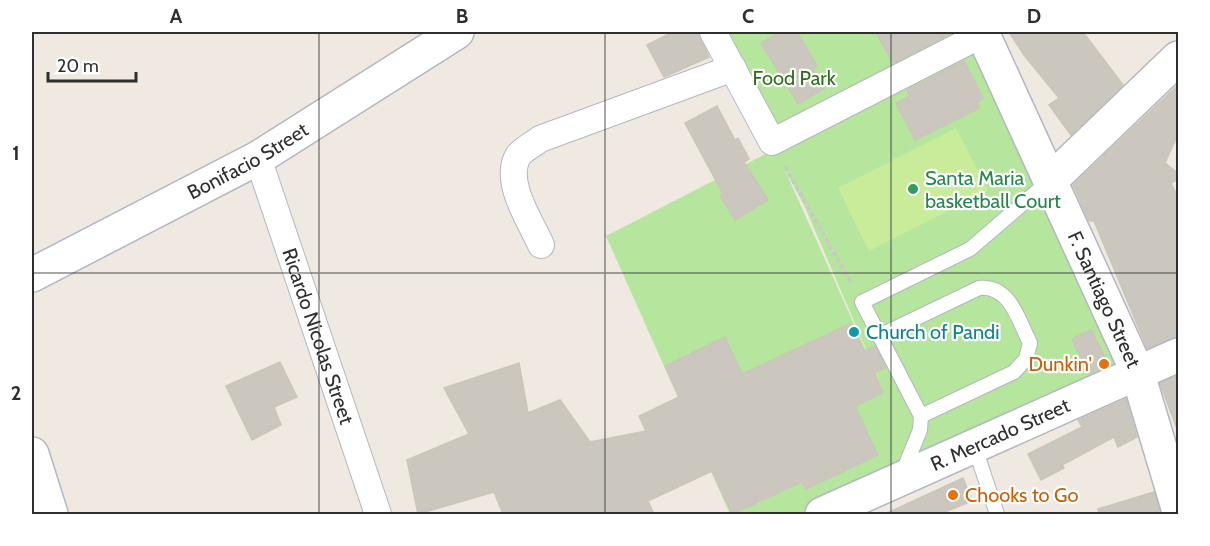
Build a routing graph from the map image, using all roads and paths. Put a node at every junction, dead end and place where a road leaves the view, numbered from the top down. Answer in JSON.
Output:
{"nodes":[{"id":1,"x":458,"y":32,"type":"edge"},
{"id":2,"x":713,"y":32,"type":"edge"},
{"id":3,"x":983,"y":33,"type":"edge"},
{"id":4,"x":1179,"y":58,"type":"edge"},
{"id":5,"x":733,"y":68,"type":"junction"},
{"id":6,"x":772,"y":142,"type":"junction"},
{"id":7,"x":258,"y":158,"type":"junction"},
{"id":8,"x":1051,"y":180,"type":"junction"},
{"id":9,"x":541,"y":245,"type":"dead end"},
{"id":10,"x":32,"y":275,"type":"edge"},
{"id":11,"x":862,"y":302,"type":"junction"},
{"id":12,"x":879,"y":336,"type":"junction"},
{"id":13,"x":1179,"y":355,"type":"edge"},
{"id":14,"x":1137,"y":371,"type":"junction"},
{"id":15,"x":921,"y":416,"type":"junction"},
{"id":16,"x":975,"y":448,"type":"junction"},
{"id":17,"x":32,"y":454,"type":"edge"},
{"id":18,"x":900,"y":481,"type":"junction"},
{"id":19,"x":1179,"y":508,"type":"edge"},
{"id":20,"x":51,"y":514,"type":"edge"},
{"id":21,"x":378,"y":514,"type":"edge"},
{"id":22,"x":823,"y":514,"type":"edge"},
{"id":23,"x":997,"y":514,"type":"edge"}],
"edges":[{"from":1,"to":7,"type":"street","name":"Bonifacio Street"},
{"from":2,"to":5,"type":"street"},
{"from":3,"to":6,"type":"street"},
{"from":3,"to":8,"type":"street","name":"F. Santiago Street"},
{"from":4,"to":8,"type":"street"},
{"from":5,"to":6,"type":"street"},
{"from":5,"to":9,"type":"street"},
{"from":6,"to":11,"type":"path"},
{"from":7,"to":10,"type":"street","name":"Bonifacio Street"},
{"from":7,"to":21,"type":"street","name":"Ricardo Nicolas Street"},
{"from":8,"to":11,"type":"lane"},
{"from":8,"to":14,"type":"street","name":"F. Santiago Street"},
{"from":11,"to":12,"type":"lane"},
{"from":12,"to":15,"type":"lane"},
{"from":12,"to":15,"type":"lane"},
{"from":13,"to":14,"type":"street","name":"R. Mercado Street"},
{"from":14,"to":16,"type":"street","name":"R. Mercado Street"},
{"from":14,"to":19,"type":"street","name":"F. Santiago Street"},
{"from":15,"to":18,"type":"lane"},
{"from":16,"to":18,"type":"street","name":"R. Mercado Street"},
{"from":16,"to":23,"type":"lane"},
{"from":17,"to":20,"type":"street"},
{"from":18,"to":22,"type":"street","name":"R. Mercado Street"}]}
